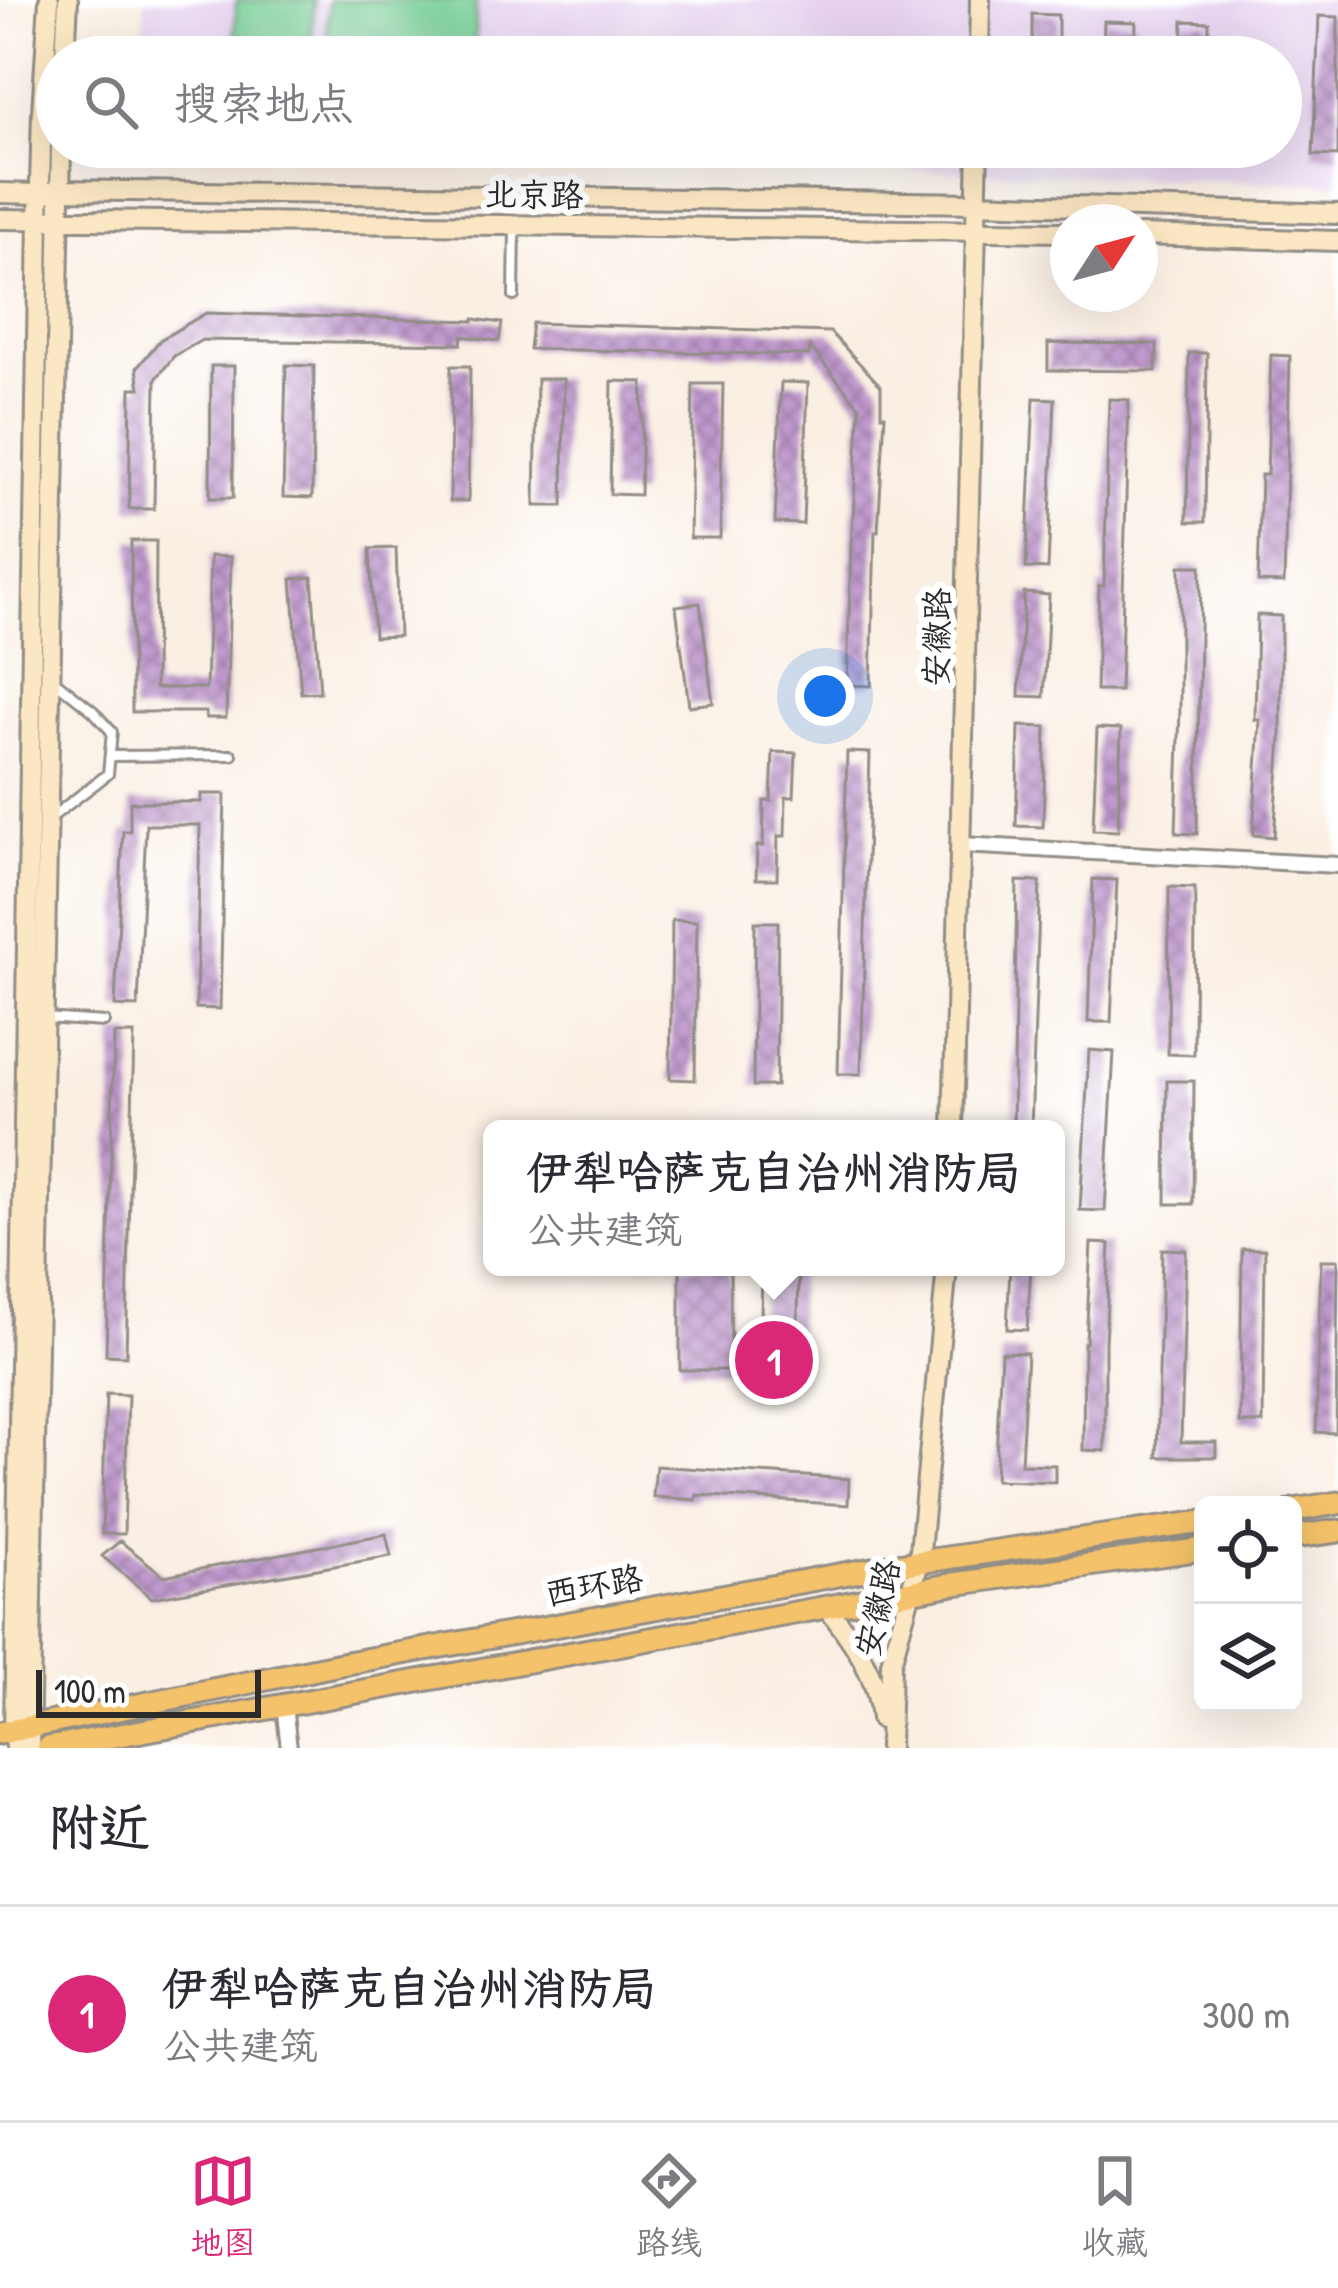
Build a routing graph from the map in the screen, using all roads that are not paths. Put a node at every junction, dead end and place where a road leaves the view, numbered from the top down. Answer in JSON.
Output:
{"nodes":[{"id":1,"x":49,"y":0,"type":"edge"},
{"id":2,"x":68,"y":0,"type":"edge"},
{"id":3,"x":980,"y":0,"type":"edge"},
{"id":4,"x":47,"y":36,"type":"edge"},
{"id":5,"x":66,"y":36,"type":"edge"},
{"id":6,"x":979,"y":36,"type":"edge"},
{"id":7,"x":41,"y":168,"type":"edge"},
{"id":8,"x":61,"y":168,"type":"edge"},
{"id":9,"x":978,"y":168,"type":"edge"},
{"id":10,"x":60,"y":190,"type":"junction"},
{"id":11,"x":0,"y":193,"type":"edge"},
{"id":12,"x":40,"y":194,"type":"junction"},
{"id":13,"x":977,"y":203,"type":"junction"},
{"id":14,"x":1338,"y":214,"type":"edge"},
{"id":15,"x":0,"y":219,"type":"edge"},
{"id":16,"x":60,"y":219,"type":"junction"},
{"id":17,"x":39,"y":220,"type":"junction"},
{"id":18,"x":515,"y":224,"type":"junction"},
{"id":19,"x":976,"y":229,"type":"junction"},
{"id":20,"x":1050,"y":231,"type":"edge"},
{"id":21,"x":1158,"y":236,"type":"edge"},
{"id":22,"x":1338,"y":241,"type":"edge"},
{"id":23,"x":514,"y":296,"type":"dead end"},
{"id":24,"x":50,"y":677,"type":"junction"},
{"id":25,"x":232,"y":755,"type":"dead end"},
{"id":26,"x":110,"y":756,"type":"junction"},
{"id":27,"x":47,"y":820,"type":"junction"},
{"id":28,"x":961,"y":845,"type":"junction"},
{"id":29,"x":1338,"y":865,"type":"edge"},
{"id":30,"x":43,"y":1018,"type":"junction"},
{"id":31,"x":104,"y":1022,"type":"dead end"},
{"id":32,"x":953,"y":1120,"type":"edge"},
{"id":33,"x":946,"y":1276,"type":"edge"},
{"id":34,"x":1338,"y":1503,"type":"edge"},
{"id":35,"x":1302,"y":1509,"type":"edge"},
{"id":36,"x":1194,"y":1523,"type":"edge"},
{"id":37,"x":1338,"y":1531,"type":"edge"},
{"id":38,"x":1302,"y":1536,"type":"edge"},
{"id":39,"x":1194,"y":1550,"type":"edge"},
{"id":40,"x":919,"y":1562,"type":"junction"},
{"id":41,"x":910,"y":1592,"type":"junction"},
{"id":42,"x":827,"y":1607,"type":"junction"},
{"id":43,"x":284,"y":1706,"type":"junction"},
{"id":44,"x":18,"y":1737,"type":"edge"},
{"id":45,"x":48,"y":1748,"type":"edge"},
{"id":46,"x":289,"y":1748,"type":"edge"},
{"id":47,"x":886,"y":1748,"type":"edge"}],
"edges":[{"from":1,"to":4,"type":"street"},
{"from":2,"to":5,"type":"street"},
{"from":3,"to":6,"type":"street"},
{"from":7,"to":12,"type":"street"},
{"from":8,"to":10,"type":"street"},
{"from":9,"to":13,"type":"street","name":"安徽路"},
{"from":10,"to":12,"type":"street","name":"北京路"},
{"from":10,"to":13,"type":"street","name":"北京路"},
{"from":10,"to":16,"type":"street"},
{"from":11,"to":12,"type":"street","name":"北京路"},
{"from":12,"to":17,"type":"street"},
{"from":13,"to":14,"type":"street","name":"北京路"},
{"from":13,"to":19,"type":"street","name":"安徽路"},
{"from":15,"to":17,"type":"street","name":"北京路"},
{"from":16,"to":17,"type":"street","name":"北京路"},
{"from":16,"to":18,"type":"street","name":"北京路"},
{"from":16,"to":24,"type":"street"},
{"from":17,"to":44,"type":"street"},
{"from":18,"to":19,"type":"street","name":"北京路"},
{"from":18,"to":23,"type":"lane"},
{"from":19,"to":20,"type":"street","name":"北京路"},
{"from":19,"to":28,"type":"street","name":"安徽路"},
{"from":21,"to":22,"type":"street"},
{"from":24,"to":26,"type":"lane"},
{"from":24,"to":27,"type":"street"},
{"from":25,"to":26,"type":"lane"},
{"from":26,"to":27,"type":"lane"},
{"from":27,"to":30,"type":"street"},
{"from":28,"to":29,"type":"street"},
{"from":28,"to":32,"type":"street","name":"安徽路"},
{"from":30,"to":31,"type":"lane"},
{"from":30,"to":44,"type":"street"},
{"from":33,"to":40,"type":"street","name":"安徽路"},
{"from":34,"to":35,"type":"main road"},
{"from":36,"to":40,"type":"main road","name":"西环路"},
{"from":37,"to":38,"type":"main road"},
{"from":39,"to":41,"type":"main road","name":"西环路"},
{"from":40,"to":41,"type":"street","name":"安徽路"},
{"from":40,"to":44,"type":"main road","name":"西环路"},
{"from":41,"to":42,"type":"main road","name":"西环路"},
{"from":41,"to":47,"type":"street","name":"安徽路"},
{"from":42,"to":43,"type":"main road","name":"西环路"},
{"from":42,"to":47,"type":"street"},
{"from":43,"to":45,"type":"main road","name":"西环路"},
{"from":43,"to":46,"type":"street"}]}
